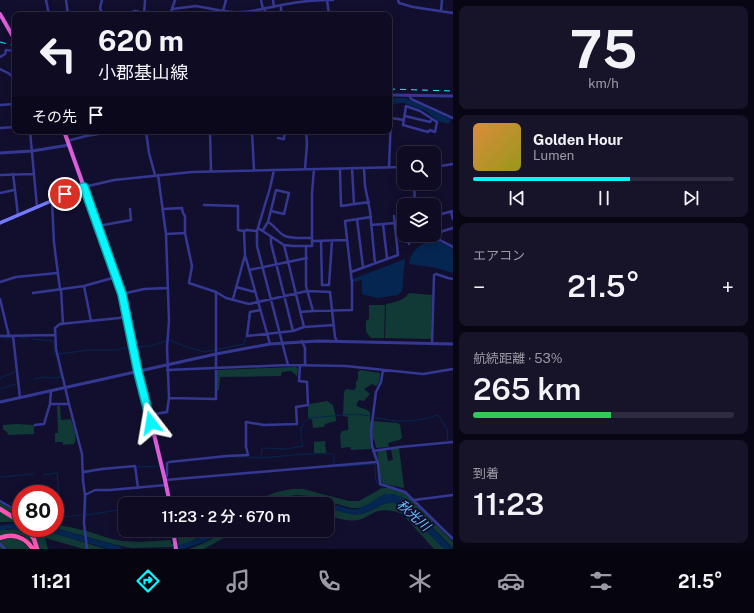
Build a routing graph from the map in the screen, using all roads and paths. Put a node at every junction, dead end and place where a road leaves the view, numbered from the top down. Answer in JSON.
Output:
{"nodes":[{"id":1,"x":46,"y":0,"type":"edge"},
{"id":2,"x":66,"y":0,"type":"edge"},
{"id":3,"x":102,"y":0,"type":"edge"},
{"id":4,"x":145,"y":0,"type":"edge"},
{"id":5,"x":175,"y":0,"type":"edge"},
{"id":6,"x":226,"y":0,"type":"edge"},
{"id":7,"x":261,"y":0,"type":"edge"},
{"id":8,"x":273,"y":0,"type":"edge"},
{"id":9,"x":327,"y":0,"type":"edge"},
{"id":10,"x":333,"y":0,"type":"edge"},
{"id":11,"x":398,"y":0,"type":"edge"},
{"id":12,"x":442,"y":0,"type":"edge"},
{"id":13,"x":281,"y":5,"type":"junction"},
{"id":14,"x":274,"y":7,"type":"junction"},
{"id":15,"x":172,"y":9,"type":"junction"},
{"id":16,"x":264,"y":9,"type":"junction"},
{"id":17,"x":101,"y":11,"type":"dead end"},
{"id":18,"x":223,"y":11,"type":"junction"},
{"id":19,"x":441,"y":11,"type":"junction"},
{"id":20,"x":48,"y":12,"type":"edge"},
{"id":21,"x":68,"y":12,"type":"edge"},
{"id":22,"x":144,"y":12,"type":"edge"},
{"id":23,"x":171,"y":12,"type":"edge"},
{"id":24,"x":228,"y":12,"type":"edge"},
{"id":25,"x":249,"y":12,"type":"edge"},
{"id":26,"x":264,"y":12,"type":"edge"},
{"id":27,"x":281,"y":12,"type":"edge"},
{"id":28,"x":328,"y":12,"type":"edge"},
{"id":29,"x":453,"y":13,"type":"edge"},
{"id":30,"x":0,"y":14,"type":"edge"},
{"id":31,"x":12,"y":35,"type":"edge"},
{"id":32,"x":12,"y":51,"type":"edge"},
{"id":33,"x":0,"y":57,"type":"edge"},
{"id":34,"x":0,"y":69,"type":"edge"},
{"id":35,"x":12,"y":76,"type":"edge"},
{"id":36,"x":392,"y":95,"type":"edge"},
{"id":37,"x":409,"y":95,"type":"junction"},
{"id":38,"x":453,"y":96,"type":"edge"},
{"id":39,"x":12,"y":104,"type":"edge"},
{"id":40,"x":0,"y":105,"type":"edge"},
{"id":41,"x":404,"y":116,"type":"junction"},
{"id":42,"x":392,"y":118,"type":"edge"},
{"id":43,"x":453,"y":118,"type":"edge"},
{"id":44,"x":432,"y":119,"type":"junction"},
{"id":45,"x":404,"y":120,"type":"junction"},
{"id":46,"x":12,"y":127,"type":"edge"},
{"id":47,"x":0,"y":128,"type":"edge"},
{"id":48,"x":30,"y":134,"type":"edge"},
{"id":49,"x":65,"y":134,"type":"edge"},
{"id":50,"x":98,"y":134,"type":"edge"},
{"id":51,"x":147,"y":134,"type":"edge"},
{"id":52,"x":210,"y":134,"type":"edge"},
{"id":53,"x":252,"y":134,"type":"edge"},
{"id":54,"x":285,"y":134,"type":"edge"},
{"id":55,"x":306,"y":134,"type":"edge"},
{"id":56,"x":390,"y":134,"type":"edge"},
{"id":57,"x":278,"y":138,"type":"dead end"},
{"id":58,"x":68,"y":143,"type":"junction"},
{"id":59,"x":32,"y":151,"type":"junction"},
{"id":60,"x":0,"y":153,"type":"edge"},
{"id":61,"x":453,"y":164,"type":"edge"},
{"id":62,"x":389,"y":167,"type":"junction"},
{"id":63,"x":397,"y":167,"type":"edge"},
{"id":64,"x":441,"y":167,"type":"edge"},
{"id":65,"x":352,"y":168,"type":"junction"},
{"id":66,"x":364,"y":168,"type":"junction"},
{"id":67,"x":305,"y":169,"type":"junction"},
{"id":68,"x":314,"y":169,"type":"junction"},
{"id":69,"x":340,"y":169,"type":"junction"},
{"id":70,"x":254,"y":170,"type":"junction"},
{"id":71,"x":274,"y":170,"type":"junction"},
{"id":72,"x":211,"y":171,"type":"junction"},
{"id":73,"x":13,"y":174,"type":"junction"},
{"id":74,"x":33,"y":174,"type":"junction"},
{"id":75,"x":0,"y":175,"type":"edge"},
{"id":76,"x":156,"y":175,"type":"junction"},
{"id":77,"x":84,"y":187,"type":"junction"},
{"id":78,"x":14,"y":190,"type":"junction"},
{"id":79,"x":0,"y":193,"type":"edge"},
{"id":80,"x":52,"y":200,"type":"junction"},
{"id":81,"x":369,"y":202,"type":"junction"},
{"id":82,"x":354,"y":204,"type":"junction"},
{"id":83,"x":204,"y":205,"type":"dead end"},
{"id":84,"x":37,"y":207,"type":"junction"},
{"id":85,"x":130,"y":209,"type":"dead end"},
{"id":86,"x":163,"y":209,"type":"junction"},
{"id":87,"x":271,"y":211,"type":"junction"},
{"id":88,"x":452,"y":211,"type":"edge"},
{"id":89,"x":441,"y":214,"type":"edge"},
{"id":90,"x":18,"y":215,"type":"junction"},
{"id":91,"x":394,"y":216,"type":"dead end"},
{"id":92,"x":371,"y":217,"type":"junction"},
{"id":93,"x":357,"y":219,"type":"junction"},
{"id":94,"x":453,"y":219,"type":"edge"},
{"id":95,"x":268,"y":222,"type":"junction"},
{"id":96,"x":0,"y":223,"type":"edge"},
{"id":97,"x":394,"y":223,"type":"junction"},
{"id":98,"x":383,"y":224,"type":"junction"},
{"id":99,"x":371,"y":225,"type":"junction"},
{"id":100,"x":98,"y":226,"type":"junction"},
{"id":101,"x":258,"y":228,"type":"junction"},
{"id":102,"x":453,"y":228,"type":"edge"},
{"id":103,"x":263,"y":230,"type":"junction"},
{"id":104,"x":244,"y":231,"type":"junction"},
{"id":105,"x":257,"y":231,"type":"junction"},
{"id":106,"x":441,"y":232,"type":"edge"},
{"id":107,"x":185,"y":233,"type":"junction"},
{"id":108,"x":166,"y":234,"type":"junction"},
{"id":109,"x":271,"y":237,"type":"junction"},
{"id":110,"x":312,"y":239,"type":"junction"},
{"id":111,"x":347,"y":240,"type":"junction"},
{"id":112,"x":321,"y":241,"type":"junction"},
{"id":113,"x":332,"y":241,"type":"junction"},
{"id":114,"x":441,"y":241,"type":"edge"},
{"id":115,"x":284,"y":245,"type":"junction"},
{"id":116,"x":306,"y":246,"type":"junction"},
{"id":117,"x":453,"y":247,"type":"edge"},
{"id":118,"x":245,"y":255,"type":"junction"},
{"id":119,"x":307,"y":258,"type":"junction"},
{"id":120,"x":387,"y":258,"type":"junction"},
{"id":121,"x":287,"y":262,"type":"junction"},
{"id":122,"x":375,"y":263,"type":"junction"},
{"id":123,"x":276,"y":265,"type":"junction"},
{"id":124,"x":363,"y":267,"type":"junction"},
{"id":125,"x":263,"y":268,"type":"junction"},
{"id":126,"x":250,"y":270,"type":"junction"},
{"id":127,"x":351,"y":272,"type":"junction"},
{"id":128,"x":57,"y":273,"type":"junction"},
{"id":129,"x":116,"y":277,"type":"junction"},
{"id":130,"x":453,"y":279,"type":"edge"},
{"id":131,"x":0,"y":282,"type":"edge"},
{"id":132,"x":84,"y":286,"type":"junction"},
{"id":133,"x":236,"y":287,"type":"junction"},
{"id":134,"x":167,"y":288,"type":"junction"},
{"id":135,"x":61,"y":289,"type":"junction"},
{"id":136,"x":307,"y":291,"type":"junction"},
{"id":137,"x":216,"y":292,"type":"junction"},
{"id":138,"x":255,"y":292,"type":"junction"},
{"id":139,"x":33,"y":293,"type":"dead end"},
{"id":140,"x":122,"y":294,"type":"junction"},
{"id":141,"x":296,"y":294,"type":"junction"},
{"id":142,"x":284,"y":296,"type":"junction"},
{"id":143,"x":0,"y":299,"type":"edge"},
{"id":144,"x":233,"y":299,"type":"junction"},
{"id":145,"x":271,"y":299,"type":"junction"},
{"id":146,"x":258,"y":302,"type":"junction"},
{"id":147,"x":260,"y":310,"type":"junction"},
{"id":148,"x":332,"y":310,"type":"junction"},
{"id":149,"x":312,"y":311,"type":"junction"},
{"id":150,"x":300,"y":312,"type":"junction"},
{"id":151,"x":127,"y":316,"type":"junction"},
{"id":152,"x":91,"y":321,"type":"junction"},
{"id":153,"x":63,"y":324,"type":"junction"},
{"id":154,"x":334,"y":325,"type":"junction"},
{"id":155,"x":304,"y":327,"type":"junction"},
{"id":156,"x":293,"y":331,"type":"junction"},
{"id":157,"x":279,"y":333,"type":"junction"},
{"id":158,"x":266,"y":334,"type":"junction"},
{"id":159,"x":55,"y":335,"type":"junction"},
{"id":160,"x":0,"y":336,"type":"edge"},
{"id":161,"x":9,"y":336,"type":"junction"},
{"id":162,"x":13,"y":336,"type":"junction"},
{"id":163,"x":302,"y":341,"type":"junction"},
{"id":164,"x":337,"y":341,"type":"junction"},
{"id":165,"x":282,"y":343,"type":"junction"},
{"id":166,"x":270,"y":344,"type":"junction"},
{"id":167,"x":432,"y":344,"type":"junction"},
{"id":168,"x":453,"y":344,"type":"edge"},
{"id":169,"x":216,"y":354,"type":"junction"},
{"id":170,"x":305,"y":364,"type":"junction"},
{"id":171,"x":167,"y":365,"type":"junction"},
{"id":172,"x":288,"y":365,"type":"junction"},
{"id":173,"x":300,"y":365,"type":"junction"},
{"id":174,"x":216,"y":368,"type":"junction"},
{"id":175,"x":453,"y":369,"type":"edge"},
{"id":176,"x":167,"y":370,"type":"junction"},
{"id":177,"x":383,"y":370,"type":"junction"},
{"id":178,"x":138,"y":372,"type":"junction"},
{"id":179,"x":66,"y":388,"type":"junction"},
{"id":180,"x":51,"y":391,"type":"junction"},
{"id":181,"x":20,"y":398,"type":"junction"},
{"id":182,"x":169,"y":398,"type":"junction"},
{"id":183,"x":0,"y":402,"type":"edge"},
{"id":184,"x":50,"y":404,"type":"junction"},
{"id":185,"x":69,"y":404,"type":"junction"},
{"id":186,"x":149,"y":415,"type":"junction"},
{"id":187,"x":35,"y":425,"type":"dead end"},
{"id":188,"x":453,"y":442,"type":"edge"},
{"id":189,"x":373,"y":451,"type":"junction"},
{"id":190,"x":376,"y":462,"type":"junction"},
{"id":191,"x":82,"y":472,"type":"junction"},
{"id":192,"x":166,"y":482,"type":"junction"},
{"id":193,"x":138,"y":488,"type":"junction"},
{"id":194,"x":85,"y":495,"type":"junction"},
{"id":195,"x":453,"y":495,"type":"edge"},
{"id":196,"x":169,"y":497,"type":"edge"},
{"id":197,"x":414,"y":500,"type":"junction"},
{"id":198,"x":0,"y":501,"type":"edge"},
{"id":199,"x":12,"y":508,"type":"edge"},
{"id":200,"x":0,"y":509,"type":"edge"},
{"id":201,"x":12,"y":516,"type":"edge"},
{"id":202,"x":32,"y":537,"type":"edge"},
{"id":203,"x":174,"y":537,"type":"edge"},
{"id":204,"x":0,"y":538,"type":"edge"},
{"id":205,"x":453,"y":539,"type":"edge"},
{"id":206,"x":0,"y":544,"type":"edge"},
{"id":207,"x":86,"y":547,"type":"edge"},
{"id":208,"x":5,"y":549,"type":"edge"},
{"id":209,"x":32,"y":549,"type":"edge"},
{"id":210,"x":37,"y":549,"type":"edge"},
{"id":211,"x":176,"y":549,"type":"edge"}],
"edges":[{"from":1,"to":20,"type":"street"},
{"from":2,"to":21,"type":"street"},
{"from":3,"to":17,"type":"street"},
{"from":4,"to":22,"type":"street"},
{"from":5,"to":15,"type":"street"},
{"from":6,"to":18,"type":"street"},
{"from":7,"to":16,"type":"street"},
{"from":8,"to":14,"type":"street"},
{"from":9,"to":10,"type":"street"},
{"from":9,"to":13,"type":"street"},
{"from":9,"to":28,"type":"street"},
{"from":11,"to":19,"type":"street"},
{"from":12,"to":19,"type":"street"},
{"from":13,"to":14,"type":"street"},
{"from":13,"to":27,"type":"street"},
{"from":14,"to":16,"type":"street"},
{"from":15,"to":18,"type":"street"},
{"from":15,"to":23,"type":"street"},
{"from":16,"to":25,"type":"street"},
{"from":16,"to":26,"type":"street"},
{"from":18,"to":24,"type":"street"},
{"from":19,"to":29,"type":"street"},
{"from":30,"to":31,"type":"highway"},
{"from":32,"to":33,"type":"street"},
{"from":34,"to":35,"type":"street"},
{"from":36,"to":37,"type":"street"},
{"from":37,"to":38,"type":"street"},
{"from":37,"to":43,"type":"street"},
{"from":39,"to":40,"type":"street"},
{"from":41,"to":44,"type":"street"},
{"from":41,"to":44,"type":"street"},
{"from":41,"to":45,"type":"street"},
{"from":42,"to":45,"type":"street"},
{"from":44,"to":45,"type":"street"},
{"from":46,"to":47,"type":"street"},
{"from":48,"to":59,"type":"street"},
{"from":49,"to":58,"type":"highway"},
{"from":50,"to":58,"type":"street"},
{"from":51,"to":76,"type":"street"},
{"from":52,"to":72,"type":"street"},
{"from":53,"to":70,"type":"street"},
{"from":54,"to":57,"type":"street"},
{"from":55,"to":67,"type":"street"},
{"from":56,"to":62,"type":"street"},
{"from":58,"to":59,"type":"street"},
{"from":58,"to":77,"type":"highway"},
{"from":59,"to":60,"type":"street"},
{"from":59,"to":74,"type":"street"},
{"from":61,"to":64,"type":"street"},
{"from":62,"to":63,"type":"street"},
{"from":62,"to":66,"type":"street"},
{"from":65,"to":66,"type":"street"},
{"from":65,"to":69,"type":"street"},
{"from":65,"to":82,"type":"street"},
{"from":66,"to":81,"type":"street"},
{"from":67,"to":68,"type":"street"},
{"from":67,"to":71,"type":"street"},
{"from":68,"to":69,"type":"street"},
{"from":68,"to":110,"type":"street"},
{"from":69,"to":82,"type":"street"},
{"from":70,"to":71,"type":"street"},
{"from":70,"to":72,"type":"street"},
{"from":71,"to":101,"type":"street"},
{"from":72,"to":76,"type":"street"},
{"from":73,"to":74,"type":"street"},
{"from":73,"to":75,"type":"street"},
{"from":73,"to":78,"type":"street"},
{"from":74,"to":84,"type":"street"},
{"from":76,"to":77,"type":"street"},
{"from":76,"to":86,"type":"street"},
{"from":77,"to":80,"type":"main road"},
{"from":77,"to":100,"type":"highway"},
{"from":78,"to":79,"type":"street"},
{"from":78,"to":90,"type":"street"},
{"from":80,"to":84,"type":"main road"},
{"from":80,"to":128,"type":"street"},
{"from":81,"to":82,"type":"street"},
{"from":81,"to":92,"type":"street"},
{"from":83,"to":104,"type":"street"},
{"from":84,"to":90,"type":"main road"},
{"from":85,"to":100,"type":"street"},
{"from":86,"to":107,"type":"street"},
{"from":86,"to":108,"type":"street"},
{"from":87,"to":87,"type":"street"},
{"from":87,"to":95,"type":"street"},
{"from":88,"to":89,"type":"street"},
{"from":88,"to":94,"type":"street"},
{"from":90,"to":96,"type":"main road"},
{"from":91,"to":97,"type":"street"},
{"from":92,"to":93,"type":"street"},
{"from":92,"to":99,"type":"street"},
{"from":93,"to":111,"type":"street"},
{"from":93,"to":124,"type":"street"},
{"from":95,"to":103,"type":"street"},
{"from":95,"to":110,"type":"street"},
{"from":97,"to":98,"type":"street"},
{"from":97,"to":120,"type":"street"},
{"from":98,"to":99,"type":"street"},
{"from":98,"to":120,"type":"street"},
{"from":99,"to":122,"type":"street"},
{"from":100,"to":129,"type":"highway"},
{"from":101,"to":103,"type":"street"},
{"from":101,"to":105,"type":"street"},
{"from":102,"to":106,"type":"street"},
{"from":103,"to":109,"type":"street"},
{"from":104,"to":105,"type":"street"},
{"from":104,"to":118,"type":"street"},
{"from":105,"to":125,"type":"street"},
{"from":107,"to":108,"type":"street"},
{"from":107,"to":137,"type":"street"},
{"from":108,"to":134,"type":"street"},
{"from":109,"to":115,"type":"street"},
{"from":109,"to":123,"type":"street"},
{"from":110,"to":112,"type":"street"},
{"from":110,"to":116,"type":"street"},
{"from":111,"to":113,"type":"street"},
{"from":111,"to":127,"type":"street"},
{"from":112,"to":113,"type":"street"},
{"from":112,"to":113,"type":"street"},
{"from":114,"to":117,"type":"street"},
{"from":115,"to":116,"type":"street"},
{"from":115,"to":121,"type":"street"},
{"from":116,"to":119,"type":"street"},
{"from":118,"to":126,"type":"street"},
{"from":118,"to":133,"type":"street"},
{"from":119,"to":121,"type":"street"},
{"from":119,"to":136,"type":"street"},
{"from":120,"to":122,"type":"street"},
{"from":121,"to":123,"type":"street"},
{"from":121,"to":141,"type":"street"},
{"from":122,"to":124,"type":"street"},
{"from":123,"to":125,"type":"street"},
{"from":123,"to":142,"type":"street"},
{"from":124,"to":127,"type":"street"},
{"from":125,"to":126,"type":"street"},
{"from":125,"to":145,"type":"street"},
{"from":126,"to":138,"type":"street"},
{"from":127,"to":148,"type":"street"},
{"from":128,"to":131,"type":"street"},
{"from":128,"to":135,"type":"street"},
{"from":129,"to":132,"type":"street"},
{"from":129,"to":140,"type":"highway"},
{"from":130,"to":167,"type":"street"},
{"from":132,"to":135,"type":"street"},
{"from":132,"to":152,"type":"street"},
{"from":133,"to":138,"type":"street"},
{"from":133,"to":144,"type":"street"},
{"from":134,"to":140,"type":"street"},
{"from":134,"to":171,"type":"street"},
{"from":135,"to":139,"type":"street"},
{"from":135,"to":153,"type":"street"},
{"from":136,"to":141,"type":"street"},
{"from":136,"to":148,"type":"street"},
{"from":136,"to":149,"type":"street"},
{"from":137,"to":144,"type":"street"},
{"from":137,"to":169,"type":"street"},
{"from":138,"to":146,"type":"street"},
{"from":140,"to":151,"type":"highway"},
{"from":141,"to":142,"type":"street"},
{"from":141,"to":150,"type":"street"},
{"from":142,"to":145,"type":"street"},
{"from":142,"to":156,"type":"street"},
{"from":143,"to":161,"type":"street"},
{"from":144,"to":146,"type":"street"},
{"from":145,"to":146,"type":"street"},
{"from":145,"to":157,"type":"street"},
{"from":146,"to":147,"type":"street"},
{"from":147,"to":158,"type":"street"},
{"from":147,"to":158,"type":"street"},
{"from":148,"to":149,"type":"street"},
{"from":148,"to":154,"type":"street"},
{"from":149,"to":150,"type":"street"},
{"from":150,"to":155,"type":"street"},
{"from":151,"to":152,"type":"street"},
{"from":151,"to":178,"type":"highway"},
{"from":152,"to":153,"type":"street"},
{"from":153,"to":159,"type":"street"},
{"from":154,"to":155,"type":"street"},
{"from":154,"to":164,"type":"street"},
{"from":155,"to":156,"type":"street"},
{"from":156,"to":157,"type":"street"},
{"from":157,"to":158,"type":"street"},
{"from":157,"to":165,"type":"street"},
{"from":158,"to":166,"type":"street"},
{"from":159,"to":162,"type":"street"},
{"from":159,"to":179,"type":"street"},
{"from":160,"to":161,"type":"street"},
{"from":161,"to":162,"type":"street"},
{"from":162,"to":181,"type":"street"},
{"from":163,"to":164,"type":"street"},
{"from":163,"to":165,"type":"street"},
{"from":163,"to":170,"type":"street"},
{"from":164,"to":167,"type":"street"},
{"from":165,"to":166,"type":"street"},
{"from":165,"to":172,"type":"street"},
{"from":166,"to":169,"type":"street"},
{"from":167,"to":168,"type":"street"},
{"from":169,"to":171,"type":"street"},
{"from":169,"to":174,"type":"street"},
{"from":170,"to":173,"type":"street"},
{"from":170,"to":177,"type":"street"},
{"from":171,"to":176,"type":"street"},
{"from":171,"to":178,"type":"street"},
{"from":172,"to":173,"type":"street"},
{"from":172,"to":174,"type":"street"},
{"from":173,"to":192,"type":"street"},
{"from":174,"to":176,"type":"street"},
{"from":174,"to":182,"type":"street"},
{"from":175,"to":177,"type":"street"},
{"from":176,"to":182,"type":"street"},
{"from":177,"to":189,"type":"street"},
{"from":178,"to":179,"type":"street"},
{"from":178,"to":186,"type":"highway"},
{"from":179,"to":180,"type":"street"},
{"from":179,"to":185,"type":"street"},
{"from":180,"to":181,"type":"street"},
{"from":180,"to":184,"type":"street"},
{"from":181,"to":183,"type":"street"},
{"from":182,"to":186,"type":"street"},
{"from":184,"to":185,"type":"street"},
{"from":184,"to":187,"type":"street"},
{"from":185,"to":191,"type":"street"},
{"from":186,"to":192,"type":"highway"},
{"from":188,"to":189,"type":"street"},
{"from":189,"to":190,"type":"street"},
{"from":190,"to":192,"type":"street"},
{"from":190,"to":197,"type":"street"},
{"from":191,"to":193,"type":"street"},
{"from":191,"to":194,"type":"street"},
{"from":192,"to":193,"type":"street"},
{"from":192,"to":196,"type":"highway"},
{"from":193,"to":194,"type":"street"},
{"from":194,"to":207,"type":"street"},
{"from":195,"to":197,"type":"street"},
{"from":197,"to":205,"type":"street"},
{"from":198,"to":199,"type":"street"},
{"from":200,"to":201,"type":"highway"},
{"from":202,"to":210,"type":"highway"},
{"from":203,"to":211,"type":"highway"},
{"from":204,"to":209,"type":"highway"},
{"from":206,"to":208,"type":"street"}]}
